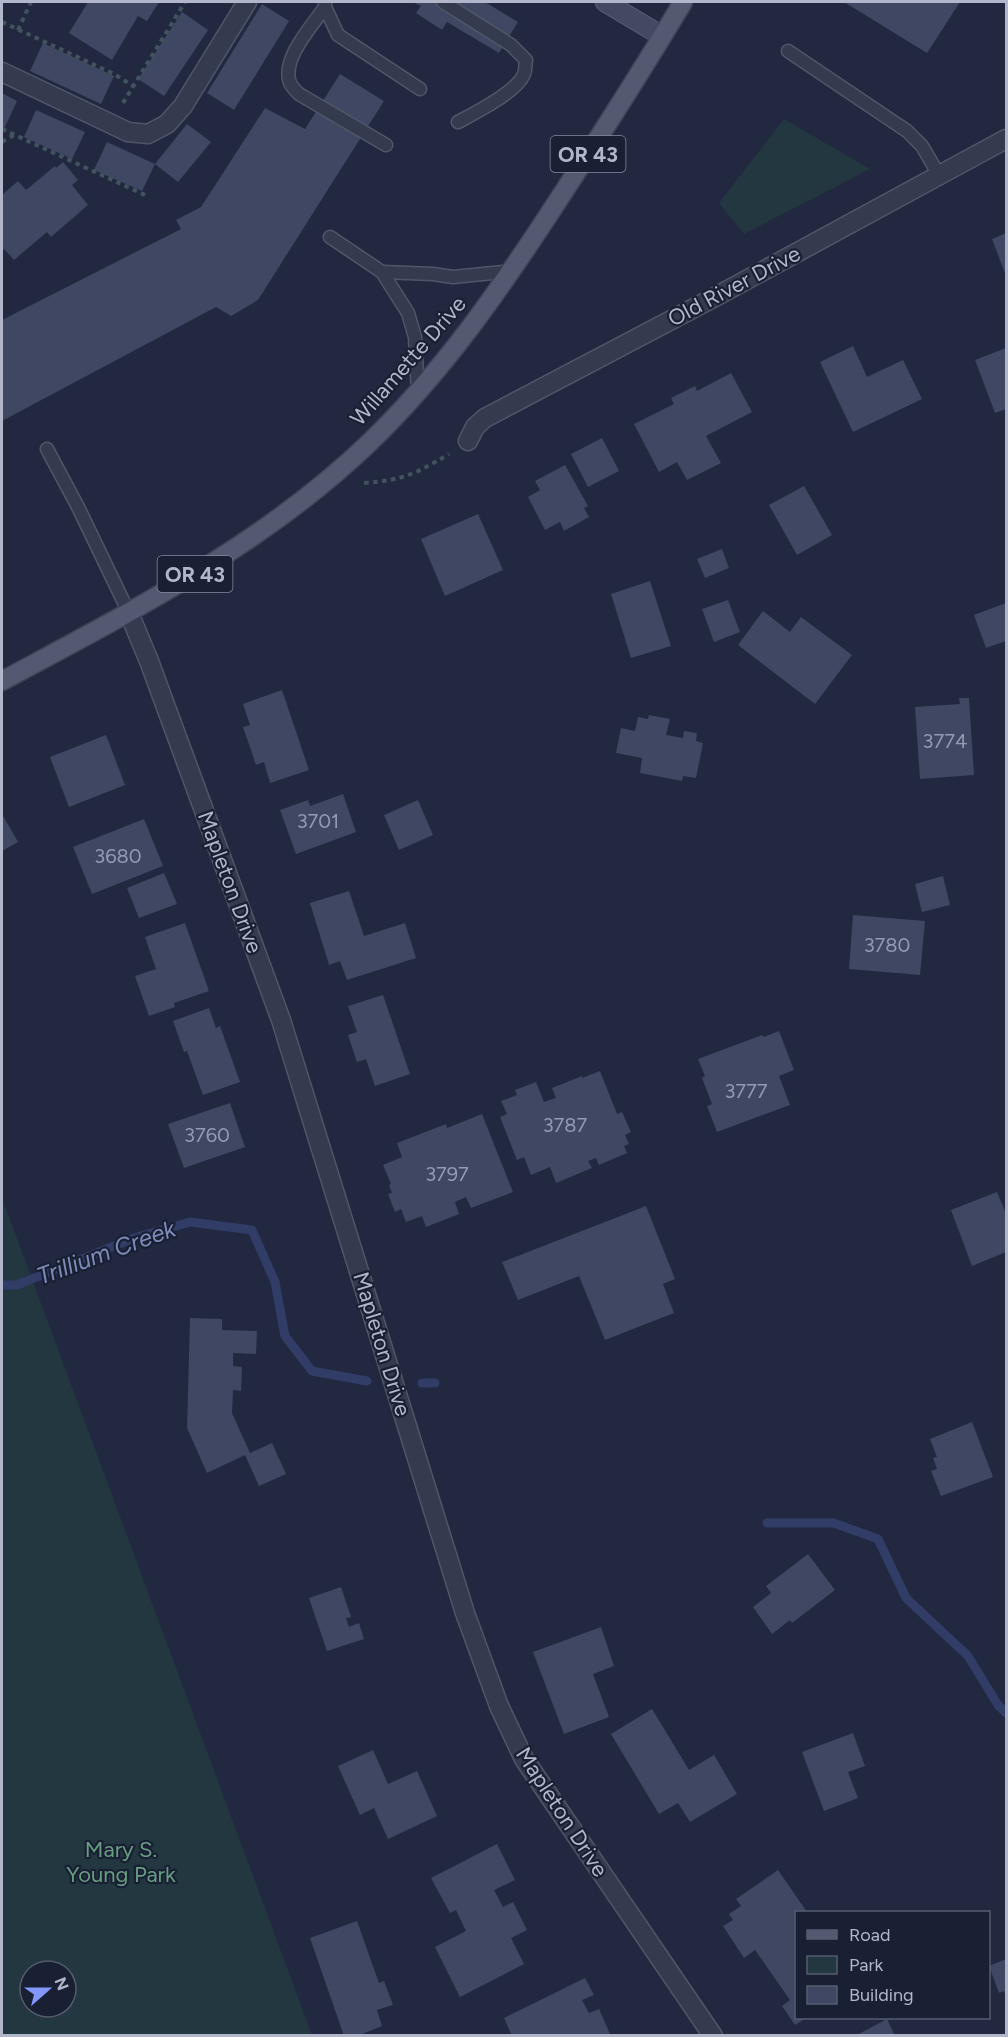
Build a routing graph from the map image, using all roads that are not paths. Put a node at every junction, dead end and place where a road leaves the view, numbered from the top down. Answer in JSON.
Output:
{"nodes":[{"id":1,"x":247,"y":2,"type":"edge"},
{"id":2,"x":443,"y":2,"type":"edge"},
{"id":3,"x":604,"y":2,"type":"edge"},
{"id":4,"x":683,"y":2,"type":"edge"},
{"id":5,"x":325,"y":4,"type":"edge"},
{"id":6,"x":662,"y":36,"type":"junction"},
{"id":7,"x":788,"y":51,"type":"dead end"},
{"id":8,"x":2,"y":72,"type":"edge"},
{"id":9,"x":420,"y":89,"type":"dead end"},
{"id":10,"x":458,"y":122,"type":"dead end"},
{"id":11,"x":1006,"y":139,"type":"edge"},
{"id":12,"x":386,"y":145,"type":"dead end"},
{"id":13,"x":939,"y":175,"type":"junction"},
{"id":14,"x":330,"y":237,"type":"dead end"},
{"id":15,"x":512,"y":271,"type":"junction"},
{"id":16,"x":382,"y":272,"type":"junction"},
{"id":17,"x":418,"y":393,"type":"junction"},
{"id":18,"x":468,"y":441,"type":"road end"},
{"id":19,"x":47,"y":450,"type":"dead end"},
{"id":20,"x":129,"y":613,"type":"junction"},
{"id":21,"x":2,"y":681,"type":"edge"},
{"id":22,"x":713,"y":2036,"type":"edge"}],
"edges":[{"from":1,"to":8,"type":"street"},
{"from":2,"to":10,"type":"lane"},
{"from":3,"to":6,"type":"main road"},
{"from":4,"to":6,"type":"main road","name":"Willamette Drive","number":"OR 43"},
{"from":5,"to":9,"type":"lane"},
{"from":5,"to":12,"type":"lane"},
{"from":6,"to":15,"type":"main road","name":"Willamette Drive","number":"OR 43"},
{"from":7,"to":13,"type":"lane"},
{"from":11,"to":13,"type":"street","name":"Old River Drive"},
{"from":13,"to":18,"type":"street","name":"Old River Drive"},
{"from":14,"to":16,"type":"lane"},
{"from":15,"to":16,"type":"lane"},
{"from":15,"to":17,"type":"main road","name":"Willamette Drive","number":"OR 43"},
{"from":16,"to":17,"type":"lane"},
{"from":17,"to":20,"type":"main road","name":"Willamette Drive","number":"OR 43"},
{"from":19,"to":20,"type":"lane"},
{"from":20,"to":21,"type":"main road","name":"Willamette Drive","number":"OR 43"},
{"from":20,"to":22,"type":"street","name":"Mapleton Drive"}]}
